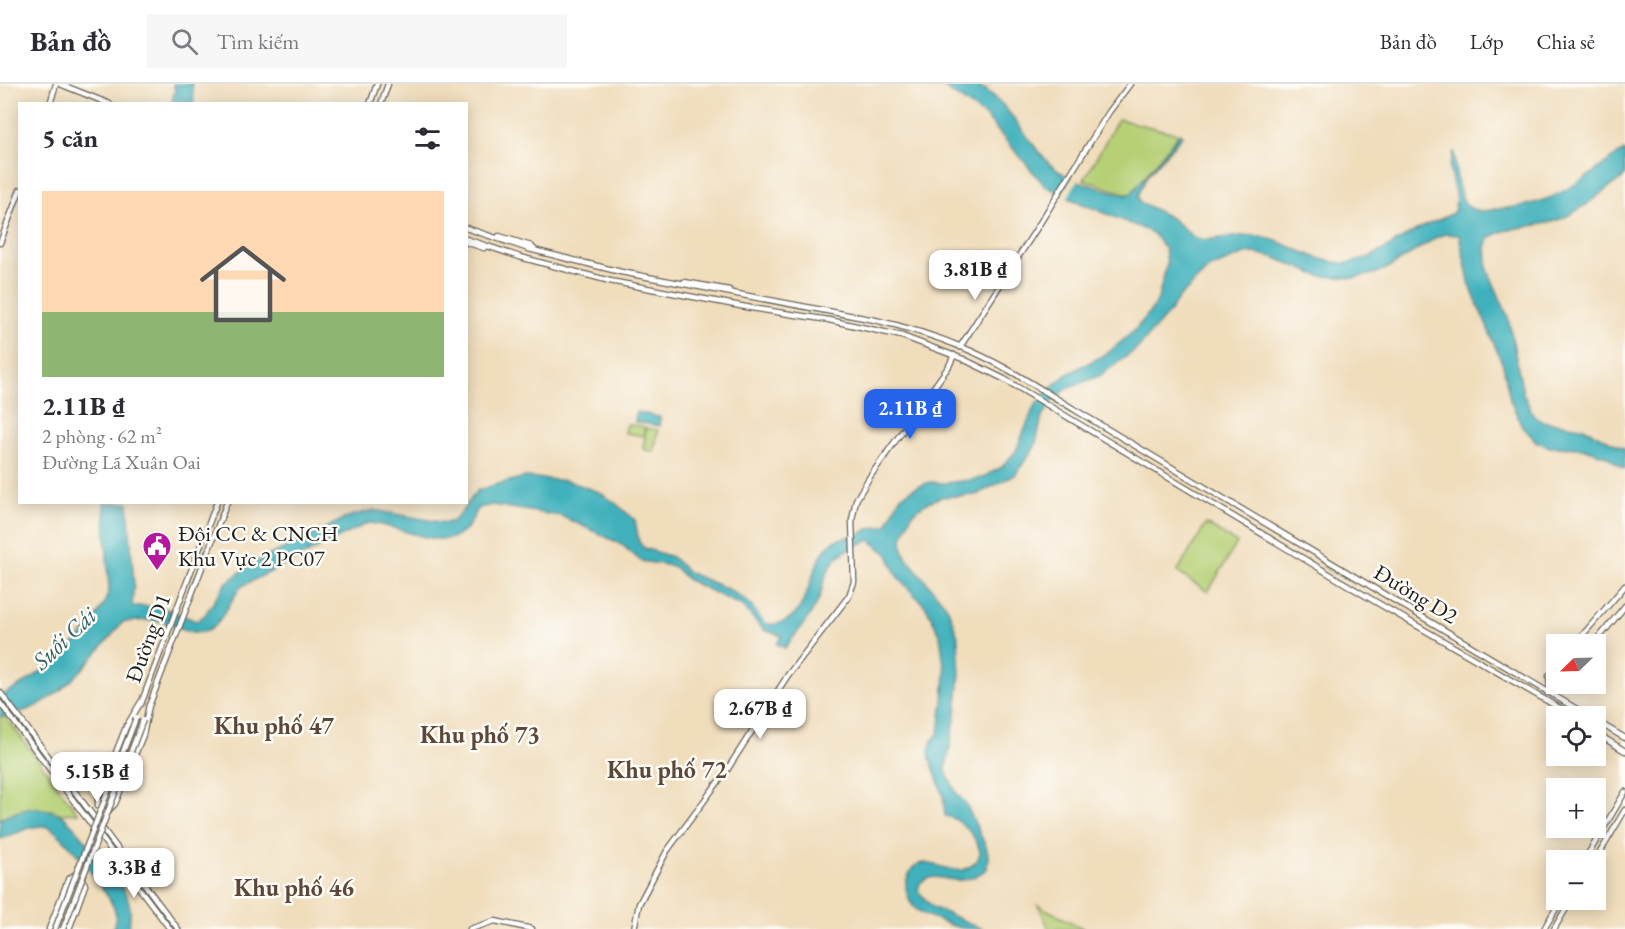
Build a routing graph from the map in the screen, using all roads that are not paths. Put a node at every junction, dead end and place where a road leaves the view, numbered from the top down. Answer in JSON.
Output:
{"nodes":[{"id":1,"x":58,"y":84,"type":"edge"},
{"id":2,"x":378,"y":84,"type":"edge"},
{"id":3,"x":388,"y":84,"type":"edge"},
{"id":4,"x":1130,"y":84,"type":"edge"},
{"id":5,"x":51,"y":102,"type":"edge"},
{"id":6,"x":105,"y":102,"type":"edge"},
{"id":7,"x":371,"y":102,"type":"edge"},
{"id":8,"x":382,"y":102,"type":"edge"},
{"id":9,"x":18,"y":195,"type":"edge"},
{"id":10,"x":468,"y":229,"type":"edge"},
{"id":11,"x":468,"y":242,"type":"edge"},
{"id":12,"x":0,"y":243,"type":"edge"},
{"id":13,"x":546,"y":253,"type":"junction"},
{"id":14,"x":543,"y":263,"type":"junction"},
{"id":15,"x":635,"y":275,"type":"junction"},
{"id":16,"x":633,"y":285,"type":"junction"},
{"id":17,"x":753,"y":297,"type":"junction"},
{"id":18,"x":752,"y":308,"type":"junction"},
{"id":19,"x":960,"y":347,"type":"junction"},
{"id":20,"x":954,"y":355,"type":"junction"},
{"id":21,"x":1116,"y":435,"type":"junction"},
{"id":22,"x":1110,"y":443,"type":"junction"},
{"id":23,"x":216,"y":504,"type":"edge"},
{"id":24,"x":226,"y":504,"type":"edge"},
{"id":25,"x":1625,"y":586,"type":"edge"},
{"id":26,"x":1625,"y":606,"type":"edge"},
{"id":27,"x":1584,"y":634,"type":"edge"},
{"id":28,"x":1602,"y":634,"type":"edge"},
{"id":29,"x":1546,"y":687,"type":"edge"},
{"id":30,"x":0,"y":692,"type":"edge"},
{"id":31,"x":1546,"y":694,"type":"edge"},
{"id":32,"x":1556,"y":694,"type":"edge"},
{"id":33,"x":1543,"y":698,"type":"junction"},
{"id":34,"x":141,"y":702,"type":"junction"},
{"id":35,"x":0,"y":703,"type":"edge"},
{"id":36,"x":149,"y":705,"type":"junction"},
{"id":37,"x":1556,"y":706,"type":"edge"},
{"id":38,"x":1574,"y":706,"type":"edge"},
{"id":39,"x":1606,"y":727,"type":"edge"},
{"id":40,"x":1606,"y":738,"type":"edge"},
{"id":41,"x":1625,"y":738,"type":"edge"},
{"id":42,"x":40,"y":746,"type":"junction"},
{"id":43,"x":35,"y":750,"type":"junction"},
{"id":44,"x":1625,"y":750,"type":"edge"},
{"id":45,"x":1625,"y":792,"type":"edge"},
{"id":46,"x":1625,"y":810,"type":"edge"},
{"id":47,"x":1591,"y":850,"type":"edge"},
{"id":48,"x":1601,"y":850,"type":"edge"},
{"id":49,"x":155,"y":900,"type":"junction"},
{"id":50,"x":153,"y":906,"type":"junction"},
{"id":51,"x":1555,"y":910,"type":"edge"},
{"id":52,"x":1565,"y":910,"type":"edge"},
{"id":53,"x":50,"y":929,"type":"edge"},
{"id":54,"x":55,"y":929,"type":"edge"},
{"id":55,"x":63,"y":929,"type":"edge"},
{"id":56,"x":69,"y":929,"type":"edge"},
{"id":57,"x":170,"y":929,"type":"edge"},
{"id":58,"x":177,"y":929,"type":"edge"},
{"id":59,"x":470,"y":929,"type":"edge"},
{"id":60,"x":532,"y":929,"type":"edge"},
{"id":61,"x":634,"y":929,"type":"edge"},
{"id":62,"x":1544,"y":929,"type":"edge"},
{"id":63,"x":1554,"y":929,"type":"edge"}],
"edges":[{"from":1,"to":5,"type":"main road"},
{"from":1,"to":6,"type":"main road"},
{"from":2,"to":7,"type":"main road"},
{"from":3,"to":8,"type":"main road"},
{"from":4,"to":19,"type":"main road"},
{"from":9,"to":12,"type":"main road"},
{"from":10,"to":13,"type":"main road","name":"Đường D2"},
{"from":11,"to":14,"type":"main road","name":"Đường D2"},
{"from":13,"to":14,"type":"main road"},
{"from":13,"to":15,"type":"main road","name":"Đường D2"},
{"from":14,"to":16,"type":"main road","name":"Đường D2"},
{"from":15,"to":16,"type":"main road"},
{"from":15,"to":17,"type":"main road","name":"Đường D2"},
{"from":16,"to":18,"type":"main road","name":"Đường D2"},
{"from":17,"to":18,"type":"main road"},
{"from":17,"to":19,"type":"main road","name":"Đường D2"},
{"from":18,"to":20,"type":"main road","name":"Đường D2"},
{"from":19,"to":20,"type":"main road"},
{"from":19,"to":21,"type":"main road","name":"Đường D2"},
{"from":20,"to":22,"type":"main road","name":"Đường D2"},
{"from":20,"to":61,"type":"main road"},
{"from":21,"to":22,"type":"main road"},
{"from":21,"to":29,"type":"main road","name":"Đường D2"},
{"from":22,"to":33,"type":"main road","name":"Đường D2"},
{"from":23,"to":34,"type":"main road","name":"Đường D1"},
{"from":24,"to":36,"type":"main road","name":"Đường D1"},
{"from":25,"to":27,"type":"main road"},
{"from":26,"to":28,"type":"main road"},
{"from":30,"to":42,"type":"main road"},
{"from":31,"to":33,"type":"main road"},
{"from":32,"to":38,"type":"main road","name":"Đường D2"},
{"from":33,"to":37,"type":"main road","name":"Đường D2"},
{"from":34,"to":36,"type":"main road"},
{"from":34,"to":54,"type":"main road","name":"Đường D1","bridge":true},
{"from":35,"to":43,"type":"main road"},
{"from":36,"to":55,"type":"main road","name":"Đường D1","bridge":true},
{"from":39,"to":41,"type":"main road"},
{"from":40,"to":44,"type":"main road"},
{"from":42,"to":43,"type":"main road"},
{"from":42,"to":49,"type":"main road"},
{"from":43,"to":50,"type":"main road"},
{"from":45,"to":47,"type":"main road"},
{"from":46,"to":48,"type":"main road"},
{"from":49,"to":50,"type":"main road"},
{"from":49,"to":58,"type":"main road"},
{"from":50,"to":57,"type":"main road"},
{"from":51,"to":62,"type":"main road"},
{"from":52,"to":63,"type":"main road"},
{"from":53,"to":56,"type":"main road"},
{"from":59,"to":60,"type":"main road"}]}
